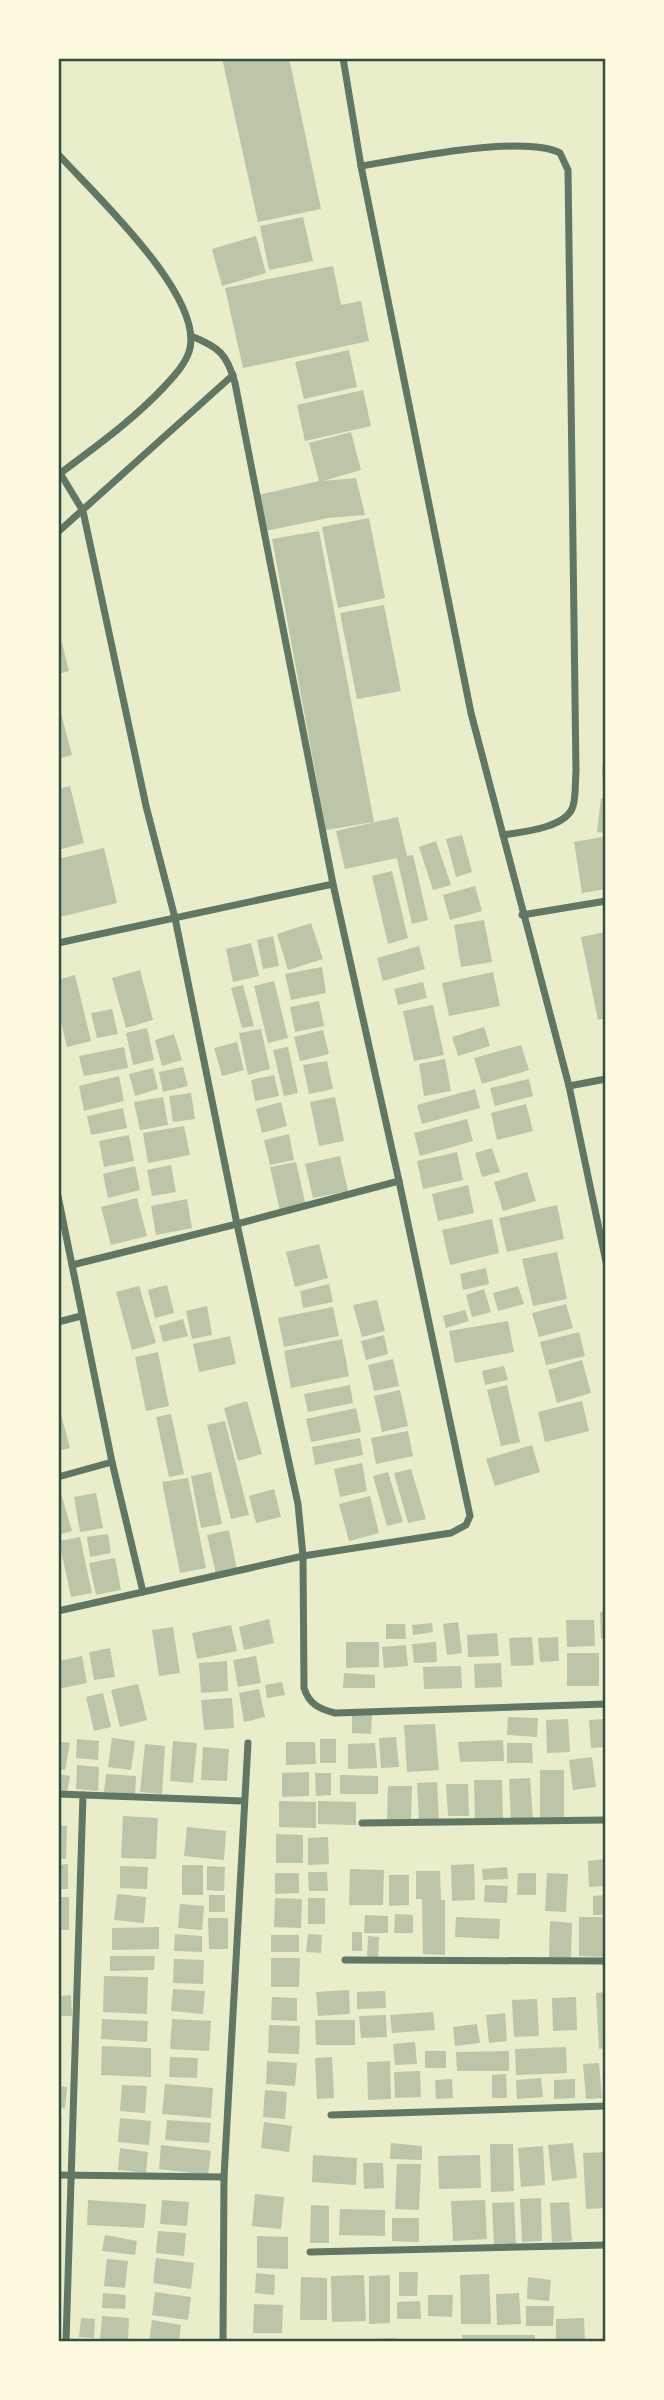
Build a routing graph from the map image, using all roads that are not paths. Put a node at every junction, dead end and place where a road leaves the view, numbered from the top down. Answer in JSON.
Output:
{"nodes":[{"id":1,"x":343,"y":58,"type":"edge"},
{"id":2,"x":58,"y":154,"type":"edge"},
{"id":3,"x":361,"y":166,"type":"junction"},
{"id":4,"x":191,"y":336,"type":"junction"},
{"id":5,"x":233,"y":375,"type":"junction"},
{"id":6,"x":59,"y":474,"type":"edge"},
{"id":7,"x":83,"y":511,"type":"junction"},
{"id":8,"x":58,"y":531,"type":"edge"},
{"id":9,"x":503,"y":835,"type":"junction"},
{"id":10,"x":333,"y":884,"type":"junction"},
{"id":11,"x":606,"y":901,"type":"edge"},
{"id":12,"x":522,"y":915,"type":"junction"},
{"id":13,"x":175,"y":918,"type":"junction"},
{"id":14,"x":58,"y":943,"type":"edge"},
{"id":15,"x":606,"y":1079,"type":"edge"},
{"id":16,"x":569,"y":1086,"type":"junction"},
{"id":17,"x":399,"y":1181,"type":"junction"},
{"id":18,"x":58,"y":1196,"type":"edge"},
{"id":19,"x":237,"y":1224,"type":"junction"},
{"id":20,"x":606,"y":1262,"type":"edge"},
{"id":21,"x":72,"y":1265,"type":"junction"},
{"id":22,"x":81,"y":1316,"type":"junction"},
{"id":23,"x":58,"y":1322,"type":"edge"},
{"id":24,"x":112,"y":1462,"type":"junction"},
{"id":25,"x":58,"y":1477,"type":"edge"},
{"id":26,"x":303,"y":1556,"type":"junction"},
{"id":27,"x":143,"y":1592,"type":"junction"},
{"id":28,"x":58,"y":1611,"type":"edge"},
{"id":29,"x":606,"y":1704,"type":"edge"},
{"id":30,"x":248,"y":1743,"type":"dead end"},
{"id":31,"x":58,"y":1794,"type":"edge"},
{"id":32,"x":83,"y":1795,"type":"junction"},
{"id":33,"x":243,"y":1801,"type":"junction"},
{"id":34,"x":606,"y":1820,"type":"edge"},
{"id":35,"x":362,"y":1823,"type":"dead end"},
{"id":36,"x":345,"y":1961,"type":"dead end"},
{"id":37,"x":606,"y":1961,"type":"edge"},
{"id":38,"x":606,"y":2106,"type":"edge"},
{"id":39,"x":331,"y":2115,"type":"dead end"},
{"id":40,"x":58,"y":2175,"type":"edge"},
{"id":41,"x":70,"y":2175,"type":"junction"},
{"id":42,"x":224,"y":2177,"type":"junction"},
{"id":43,"x":606,"y":2245,"type":"edge"},
{"id":44,"x":310,"y":2252,"type":"dead end"},
{"id":45,"x":66,"y":2342,"type":"edge"},
{"id":46,"x":223,"y":2342,"type":"edge"}],
"edges":[{"from":1,"to":3,"type":"street"},
{"from":2,"to":4,"type":"street"},
{"from":3,"to":9,"type":"street"},
{"from":3,"to":9,"type":"street"},
{"from":4,"to":5,"type":"street"},
{"from":4,"to":6,"type":"street"},
{"from":5,"to":7,"type":"street"},
{"from":5,"to":10,"type":"street"},
{"from":6,"to":7,"type":"street"},
{"from":7,"to":8,"type":"street"},
{"from":7,"to":13,"type":"street"},
{"from":9,"to":12,"type":"street"},
{"from":10,"to":13,"type":"street"},
{"from":10,"to":17,"type":"street"},
{"from":11,"to":12,"type":"street"},
{"from":12,"to":16,"type":"street"},
{"from":13,"to":14,"type":"street"},
{"from":13,"to":19,"type":"street"},
{"from":15,"to":16,"type":"street"},
{"from":16,"to":20,"type":"street"},
{"from":17,"to":19,"type":"street"},
{"from":17,"to":26,"type":"street"},
{"from":18,"to":21,"type":"street"},
{"from":19,"to":21,"type":"street"},
{"from":19,"to":26,"type":"street"},
{"from":21,"to":22,"type":"street"},
{"from":22,"to":23,"type":"street"},
{"from":22,"to":24,"type":"street"},
{"from":24,"to":25,"type":"street"},
{"from":24,"to":27,"type":"street"},
{"from":26,"to":27,"type":"street"},
{"from":26,"to":29,"type":"street"},
{"from":27,"to":28,"type":"street"},
{"from":30,"to":33,"type":"street"},
{"from":31,"to":32,"type":"street"},
{"from":32,"to":33,"type":"street"},
{"from":32,"to":41,"type":"street"},
{"from":33,"to":42,"type":"street"},
{"from":34,"to":35,"type":"street"},
{"from":36,"to":37,"type":"street"},
{"from":38,"to":39,"type":"street"},
{"from":40,"to":41,"type":"street"},
{"from":41,"to":42,"type":"street"},
{"from":41,"to":45,"type":"street"},
{"from":42,"to":46,"type":"street"},
{"from":43,"to":44,"type":"street"}]}
